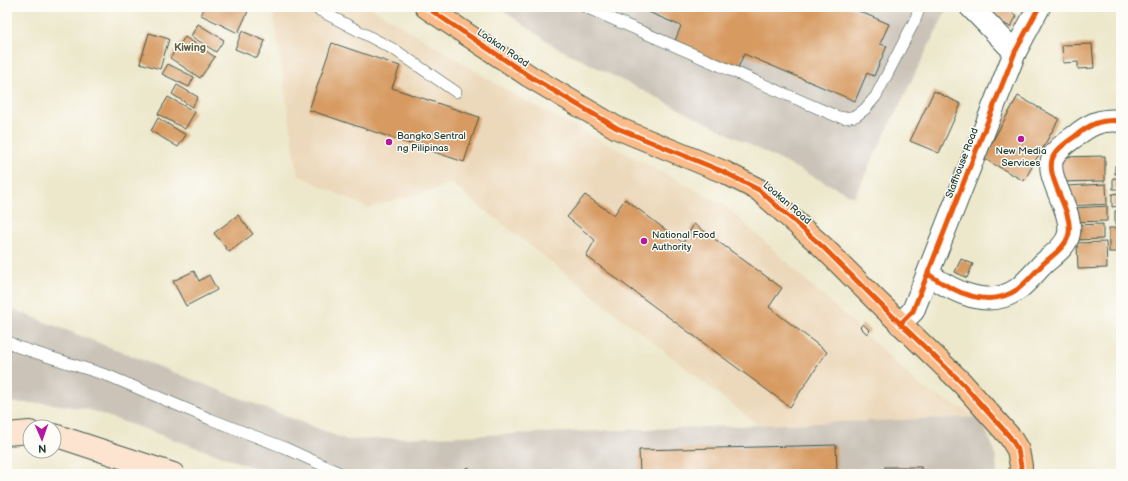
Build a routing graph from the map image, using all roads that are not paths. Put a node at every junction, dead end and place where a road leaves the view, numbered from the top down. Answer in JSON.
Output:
{"nodes":[{"id":1,"x":315,"y":7,"type":"edge"},
{"id":2,"x":426,"y":7,"type":"edge"},
{"id":3,"x":586,"y":7,"type":"edge"},
{"id":4,"x":920,"y":7,"type":"edge"},
{"id":5,"x":971,"y":7,"type":"edge"},
{"id":6,"x":1039,"y":7,"type":"edge"},
{"id":7,"x":1016,"y":52,"type":"junction"},
{"id":8,"x":456,"y":92,"type":"dead end"},
{"id":9,"x":1121,"y":121,"type":"edge"},
{"id":10,"x":928,"y":274,"type":"junction"},
{"id":11,"x":900,"y":324,"type":"junction"},
{"id":12,"x":7,"y":341,"type":"edge"},
{"id":13,"x":22,"y":433,"type":"edge"},
{"id":14,"x":7,"y":434,"type":"edge"},
{"id":15,"x":62,"y":438,"type":"edge"},
{"id":16,"x":173,"y":474,"type":"edge"},
{"id":17,"x":342,"y":474,"type":"edge"},
{"id":18,"x":1020,"y":474,"type":"edge"}],
"edges":[{"from":1,"to":8,"type":"lane"},
{"from":2,"to":11,"type":"main road","name":"Loakan Road"},
{"from":3,"to":4,"type":"lane"},
{"from":5,"to":7,"type":"street"},
{"from":6,"to":7,"type":"street","name":"Staffhouse Road"},
{"from":7,"to":10,"type":"street","name":"Staffhouse Road"},
{"from":9,"to":10,"type":"street"},
{"from":10,"to":11,"type":"street","name":"Staffhouse Road"},
{"from":11,"to":18,"type":"main road","name":"Loakan Road"},
{"from":12,"to":17,"type":"lane"},
{"from":13,"to":14,"type":"main road"},
{"from":15,"to":16,"type":"main road"}]}
